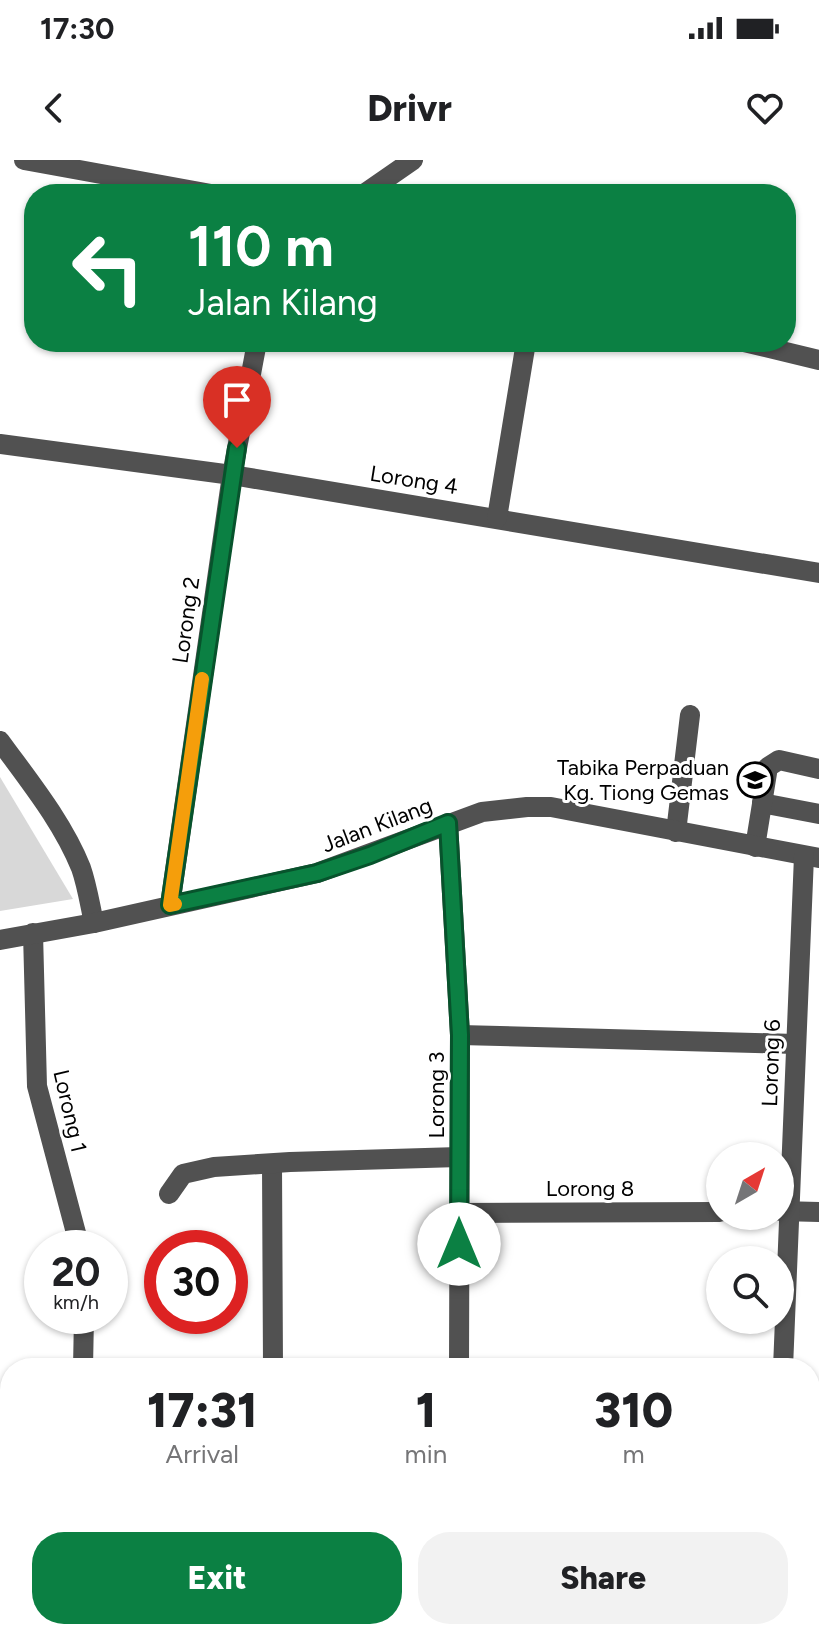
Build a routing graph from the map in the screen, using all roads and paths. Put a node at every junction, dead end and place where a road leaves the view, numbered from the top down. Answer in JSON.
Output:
{"nodes":[{"id":1,"x":24,"y":160,"type":"edge"},
{"id":2,"x":413,"y":160,"type":"edge"},
{"id":3,"x":156,"y":184,"type":"edge"},
{"id":4,"x":378,"y":184,"type":"edge"},
{"id":5,"x":255,"y":352,"type":"edge"},
{"id":6,"x":524,"y":352,"type":"edge"},
{"id":7,"x":786,"y":352,"type":"edge"},
{"id":8,"x":819,"y":360,"type":"edge"},
{"id":9,"x":0,"y":444,"type":"edge"},
{"id":10,"x":232,"y":475,"type":"junction"},
{"id":11,"x":497,"y":518,"type":"junction"},
{"id":12,"x":819,"y":573,"type":"edge"},
{"id":13,"x":690,"y":715,"type":"dead end"},
{"id":14,"x":0,"y":741,"type":"edge"},
{"id":15,"x":819,"y":769,"type":"edge"},
{"id":16,"x":762,"y":803,"type":"junction"},
{"id":17,"x":819,"y":814,"type":"edge"},
{"id":18,"x":448,"y":823,"type":"junction"},
{"id":19,"x":676,"y":832,"type":"junction"},
{"id":20,"x":755,"y":847,"type":"junction"},
{"id":21,"x":811,"y":857,"type":"edge"},
{"id":22,"x":170,"y":905,"type":"junction"},
{"id":23,"x":94,"y":923,"type":"junction"},
{"id":24,"x":33,"y":933,"type":"junction"},
{"id":25,"x":0,"y":940,"type":"edge"},
{"id":26,"x":810,"y":944,"type":"edge"},
{"id":27,"x":460,"y":1035,"type":"junction"},
{"id":28,"x":795,"y":1044,"type":"junction"},
{"id":29,"x":789,"y":1142,"type":"edge"},
{"id":30,"x":459,"y":1157,"type":"junction"},
{"id":31,"x":272,"y":1164,"type":"junction"},
{"id":32,"x":169,"y":1194,"type":"dead end"},
{"id":33,"x":794,"y":1211,"type":"edge"},
{"id":34,"x":706,"y":1212,"type":"edge"},
{"id":35,"x":819,"y":1212,"type":"edge"},
{"id":36,"x":459,"y":1213,"type":"junction"},
{"id":37,"x":75,"y":1230,"type":"edge"},
{"id":38,"x":784,"y":1230,"type":"edge"},
{"id":39,"x":84,"y":1334,"type":"edge"},
{"id":40,"x":83,"y":1358,"type":"edge"},
{"id":41,"x":273,"y":1358,"type":"edge"},
{"id":42,"x":459,"y":1358,"type":"edge"},
{"id":43,"x":783,"y":1358,"type":"edge"}],
"edges":[{"from":1,"to":3,"type":"street"},
{"from":2,"to":4,"type":"street"},
{"from":5,"to":10,"type":"street","name":"Lorong 2"},
{"from":6,"to":11,"type":"street"},
{"from":7,"to":8,"type":"street"},
{"from":9,"to":10,"type":"street","name":"Lorong 4"},
{"from":10,"to":11,"type":"street","name":"Lorong 4"},
{"from":10,"to":22,"type":"street","name":"Lorong 2"},
{"from":11,"to":12,"type":"street","name":"Lorong 4"},
{"from":13,"to":19,"type":"street"},
{"from":14,"to":23,"type":"street"},
{"from":15,"to":16,"type":"street"},
{"from":16,"to":17,"type":"street"},
{"from":16,"to":20,"type":"street"},
{"from":18,"to":19,"type":"street","name":"Jalan Kilang"},
{"from":18,"to":22,"type":"street","name":"Jalan Kilang"},
{"from":18,"to":27,"type":"street","name":"Lorong 3"},
{"from":19,"to":20,"type":"street","name":"Jalan Kilang"},
{"from":20,"to":21,"type":"street","name":"Jalan Kilang"},
{"from":21,"to":26,"type":"street","name":"Lorong 6"},
{"from":22,"to":23,"type":"street","name":"Jalan Kilang"},
{"from":23,"to":24,"type":"street","name":"Jalan Kilang"},
{"from":24,"to":25,"type":"street","name":"Jalan Kilang"},
{"from":24,"to":37,"type":"street","name":"Lorong 1"},
{"from":26,"to":28,"type":"street","name":"Lorong 6"},
{"from":27,"to":28,"type":"street"},
{"from":27,"to":30,"type":"street","name":"Lorong 3"},
{"from":28,"to":29,"type":"street","name":"Lorong 6"},
{"from":30,"to":31,"type":"street"},
{"from":30,"to":36,"type":"street","name":"Lorong 3"},
{"from":31,"to":32,"type":"street"},
{"from":31,"to":41,"type":"street"},
{"from":33,"to":35,"type":"street"},
{"from":34,"to":36,"type":"street","name":"Lorong 8"},
{"from":36,"to":42,"type":"street","name":"Lorong 3"},
{"from":38,"to":43,"type":"street","name":"Lorong 6"},
{"from":39,"to":40,"type":"street"}]}
